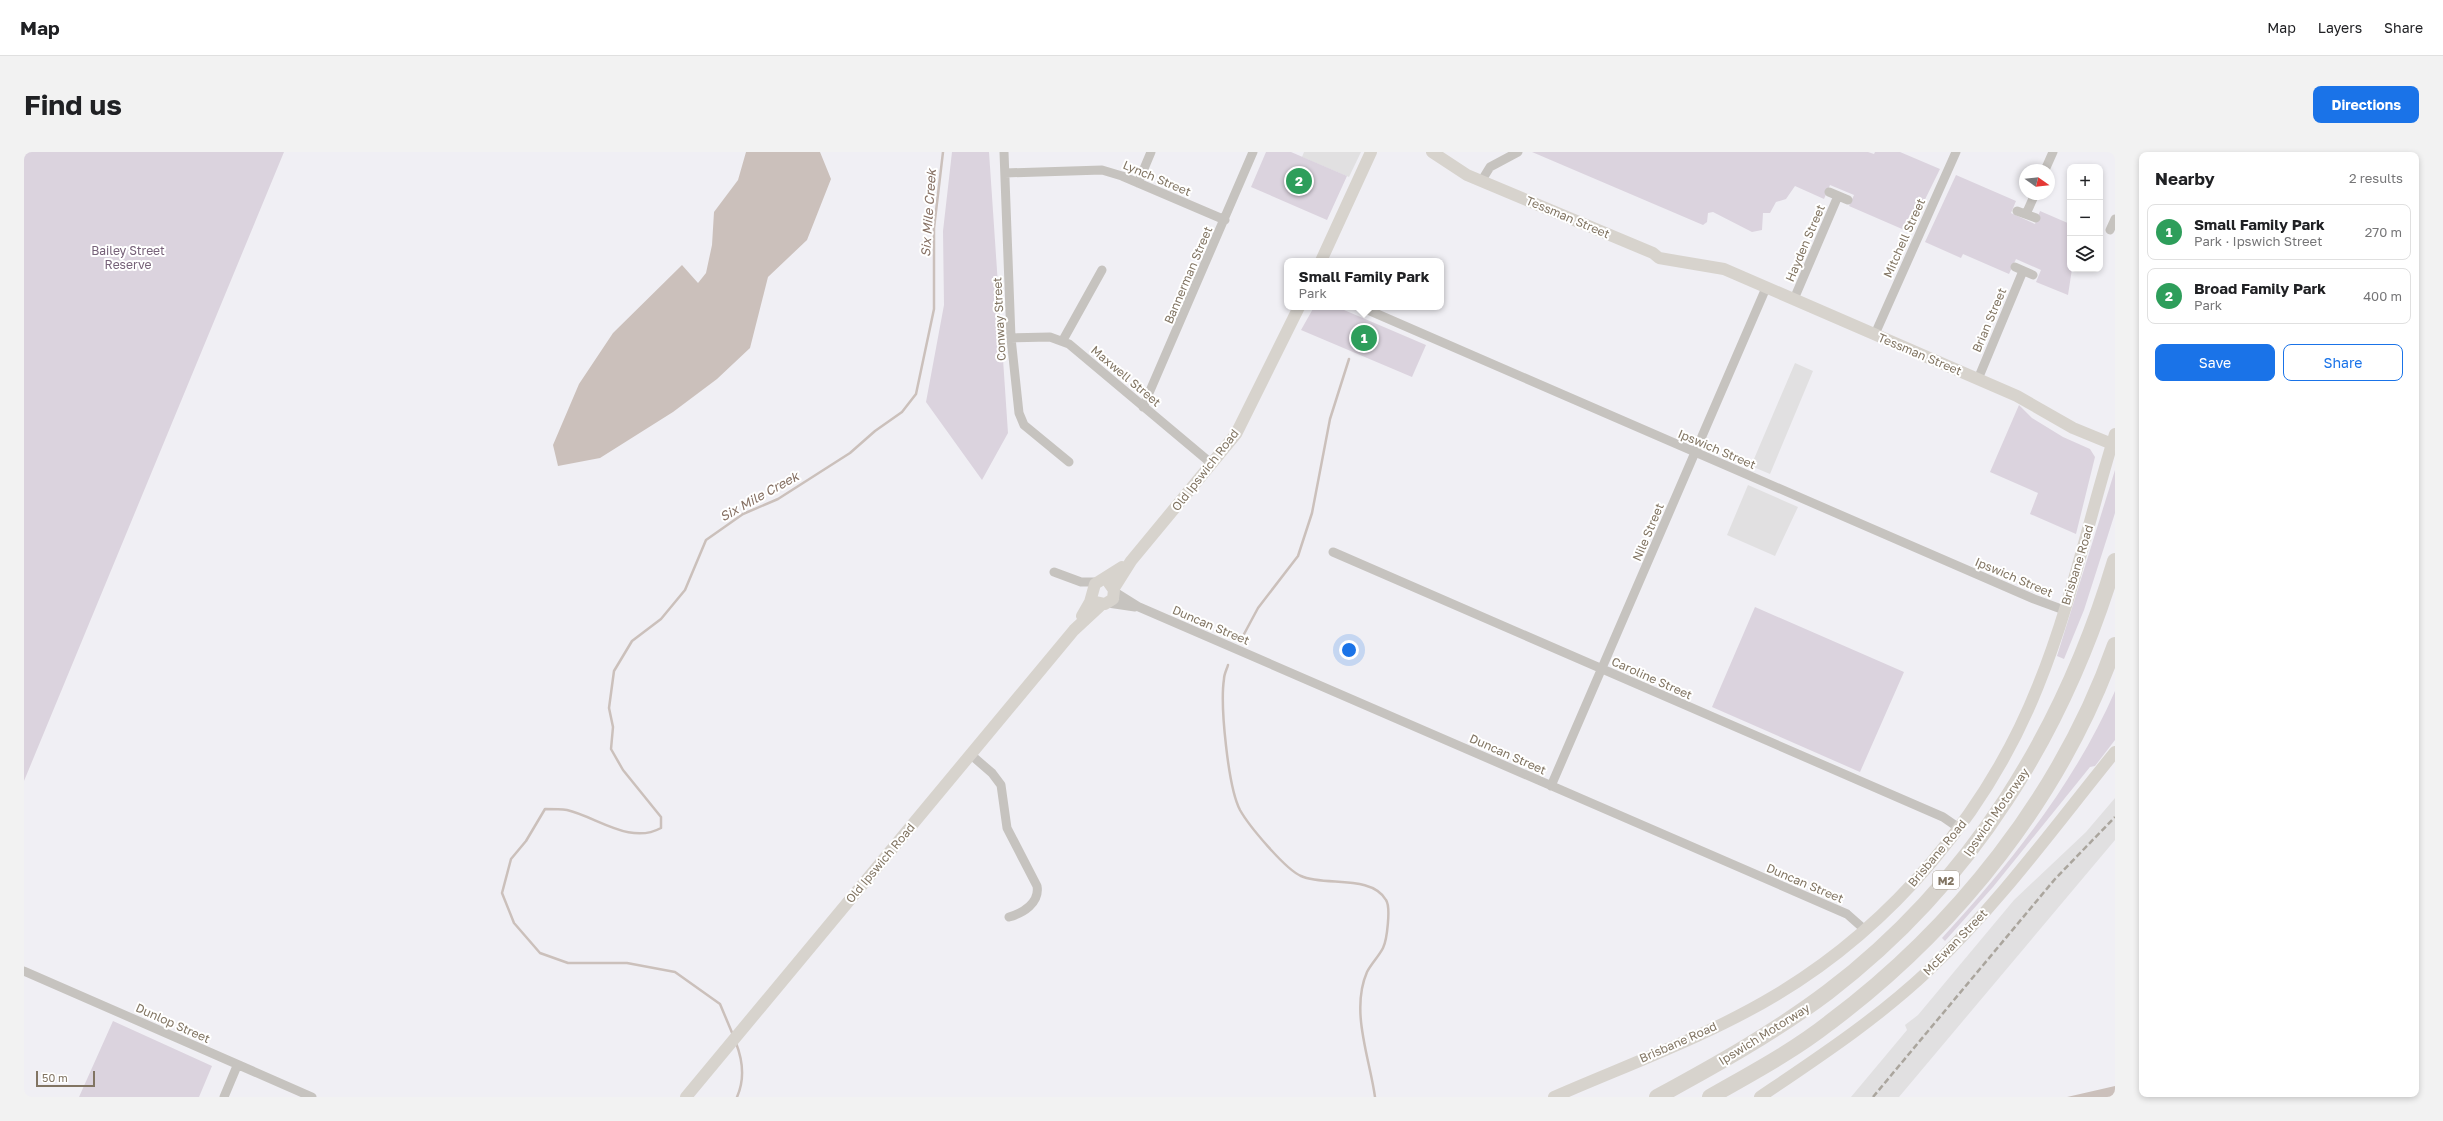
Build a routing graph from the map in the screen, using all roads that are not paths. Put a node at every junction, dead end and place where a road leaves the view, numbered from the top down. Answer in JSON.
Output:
{"nodes":[{"id":1,"x":1004,"y":152,"type":"edge"},
{"id":2,"x":1151,"y":152,"type":"edge"},
{"id":3,"x":1253,"y":152,"type":"edge"},
{"id":4,"x":1371,"y":152,"type":"edge"},
{"id":5,"x":1379,"y":152,"type":"edge"},
{"id":6,"x":1432,"y":152,"type":"edge"},
{"id":7,"x":1441,"y":152,"type":"edge"},
{"id":8,"x":1518,"y":152,"type":"edge"},
{"id":9,"x":1956,"y":152,"type":"edge"},
{"id":10,"x":2053,"y":152,"type":"edge"},
{"id":11,"x":2048,"y":164,"type":"edge"},
{"id":12,"x":1005,"y":174,"type":"junction"},
{"id":13,"x":1362,"y":175,"type":"junction"},
{"id":14,"x":1482,"y":180,"type":"junction"},
{"id":15,"x":1138,"y":183,"type":"junction"},
{"id":16,"x":1829,"y":192,"type":"dead end"},
{"id":17,"x":1838,"y":196,"type":"junction"},
{"id":18,"x":1848,"y":200,"type":"dead end"},
{"id":19,"x":2031,"y":200,"type":"edge"},
{"id":20,"x":2036,"y":218,"type":"dead end"},
{"id":21,"x":2115,"y":219,"type":"edge"},
{"id":22,"x":1224,"y":220,"type":"junction"},
{"id":23,"x":2110,"y":230,"type":"dead end"},
{"id":24,"x":1322,"y":258,"type":"edge"},
{"id":25,"x":2015,"y":267,"type":"dead end"},
{"id":26,"x":1102,"y":270,"type":"dead end"},
{"id":27,"x":2024,"y":271,"type":"junction"},
{"id":28,"x":2033,"y":275,"type":"dead end"},
{"id":29,"x":1766,"y":288,"type":"junction"},
{"id":30,"x":1794,"y":299,"type":"junction"},
{"id":31,"x":1298,"y":310,"type":"edge"},
{"id":32,"x":1368,"y":310,"type":"edge"},
{"id":33,"x":1875,"y":334,"type":"junction"},
{"id":34,"x":1011,"y":338,"type":"junction"},
{"id":35,"x":1063,"y":340,"type":"junction"},
{"id":36,"x":1978,"y":379,"type":"junction"},
{"id":37,"x":1143,"y":406,"type":"junction"},
{"id":38,"x":2113,"y":439,"type":"edge"},
{"id":39,"x":1695,"y":452,"type":"junction"},
{"id":40,"x":1068,"y":462,"type":"dead end"},
{"id":41,"x":1212,"y":464,"type":"junction"},
{"id":42,"x":1333,"y":552,"type":"dead end"},
{"id":43,"x":1131,"y":561,"type":"junction"},
{"id":44,"x":2115,"y":561,"type":"edge"},
{"id":45,"x":1054,"y":572,"type":"dead end"},
{"id":46,"x":1096,"y":587,"type":"junction"},
{"id":47,"x":1110,"y":597,"type":"junction"},
{"id":48,"x":2064,"y":610,"type":"junction"},
{"id":49,"x":1074,"y":630,"type":"junction"},
{"id":50,"x":2115,"y":644,"type":"edge"},
{"id":51,"x":1602,"y":669,"type":"junction"},
{"id":52,"x":2115,"y":752,"type":"edge"},
{"id":53,"x":970,"y":754,"type":"junction"},
{"id":54,"x":1551,"y":786,"type":"junction"},
{"id":55,"x":1959,"y":828,"type":"junction"},
{"id":56,"x":1009,"y":917,"type":"dead end"},
{"id":57,"x":1864,"y":929,"type":"junction"},
{"id":58,"x":24,"y":971,"type":"edge"},
{"id":59,"x":237,"y":1066,"type":"junction"},
{"id":60,"x":224,"y":1097,"type":"edge"},
{"id":61,"x":312,"y":1097,"type":"edge"},
{"id":62,"x":686,"y":1097,"type":"edge"},
{"id":63,"x":1554,"y":1097,"type":"edge"},
{"id":64,"x":1658,"y":1097,"type":"edge"},
{"id":65,"x":1710,"y":1097,"type":"edge"},
{"id":66,"x":1760,"y":1097,"type":"edge"}],
"edges":[{"from":1,"to":12,"type":"street","name":"Conway Street"},
{"from":2,"to":15,"type":"street"},
{"from":3,"to":22,"type":"street","name":"Bannerman Street"},
{"from":4,"to":13,"type":"main road"},
{"from":5,"to":13,"type":"main road"},
{"from":6,"to":14,"type":"main road","name":"Tessman Street"},
{"from":7,"to":14,"type":"main road","name":"Tessman Street"},
{"from":8,"to":14,"type":"street"},
{"from":9,"to":33,"type":"street","name":"Mitchell Street"},
{"from":10,"to":11,"type":"street"},
{"from":12,"to":15,"type":"street","name":"Lynch Street"},
{"from":12,"to":34,"type":"street","name":"Conway Street"},
{"from":13,"to":24,"type":"main road"},
{"from":14,"to":29,"type":"main road","name":"Tessman Street"},
{"from":15,"to":22,"type":"street","name":"Lynch Street"},
{"from":16,"to":17,"type":"street","name":"Hayden Street"},
{"from":17,"to":18,"type":"street","name":"Hayden Street"},
{"from":17,"to":30,"type":"street","name":"Hayden Street"},
{"from":19,"to":20,"type":"street"},
{"from":21,"to":23,"type":"street"},
{"from":22,"to":37,"type":"street","name":"Bannerman Street"},
{"from":25,"to":27,"type":"street"},
{"from":26,"to":35,"type":"street"},
{"from":27,"to":28,"type":"street"},
{"from":27,"to":36,"type":"street","name":"Brian Street"},
{"from":29,"to":30,"type":"main road","name":"Tessman Street"},
{"from":29,"to":39,"type":"street","name":"Nile Street"},
{"from":30,"to":33,"type":"main road","name":"Tessman Street"},
{"from":31,"to":41,"type":"main road","name":"Old Ipswich Road"},
{"from":32,"to":39,"type":"street","name":"Ipswich Street"},
{"from":33,"to":36,"type":"main road","name":"Tessman Street"},
{"from":34,"to":35,"type":"street"},
{"from":34,"to":40,"type":"street","name":"Conway Street"},
{"from":35,"to":37,"type":"street","name":"Maxwell Street"},
{"from":36,"to":38,"type":"main road","name":"Tessman Street"},
{"from":37,"to":41,"type":"street","name":"Maxwell Street"},
{"from":38,"to":48,"type":"main road","name":"Brisbane Road"},
{"from":39,"to":48,"type":"street","name":"Ipswich Street"},
{"from":39,"to":51,"type":"street","name":"Nile Street"},
{"from":41,"to":43,"type":"main road","name":"Old Ipswich Road"},
{"from":42,"to":51,"type":"street","name":"Caroline Street"},
{"from":43,"to":46,"type":"main road","name":"Old Ipswich Road"},
{"from":43,"to":47,"type":"main road","name":"Old Ipswich Road"},
{"from":44,"to":64,"type":"highway","name":"Ipswich Motorway","number":"M2"},
{"from":45,"to":46,"type":"street"},
{"from":46,"to":47,"type":"main road"},
{"from":46,"to":47,"type":"main road"},
{"from":46,"to":49,"type":"main road","name":"Old Ipswich Road"},
{"from":47,"to":49,"type":"main road","name":"Old Ipswich Road"},
{"from":47,"to":54,"type":"street","name":"Duncan Street"},
{"from":48,"to":55,"type":"main road","name":"Brisbane Road"},
{"from":49,"to":53,"type":"main road","name":"Old Ipswich Road"},
{"from":50,"to":65,"type":"highway","number":"M2"},
{"from":51,"to":54,"type":"street","name":"Nile Street"},
{"from":51,"to":55,"type":"street","name":"Caroline Street"},
{"from":52,"to":66,"type":"main road","name":"McEwan Street"},
{"from":53,"to":56,"type":"street"},
{"from":53,"to":62,"type":"main road","name":"Old Ipswich Road"},
{"from":54,"to":57,"type":"street","name":"Duncan Street"},
{"from":55,"to":57,"type":"main road","name":"Brisbane Road"},
{"from":57,"to":63,"type":"main road","name":"Brisbane Road"},
{"from":58,"to":59,"type":"street","name":"Dunlop Street"},
{"from":59,"to":60,"type":"street"},
{"from":59,"to":61,"type":"street","name":"Dunlop Street"}]}
